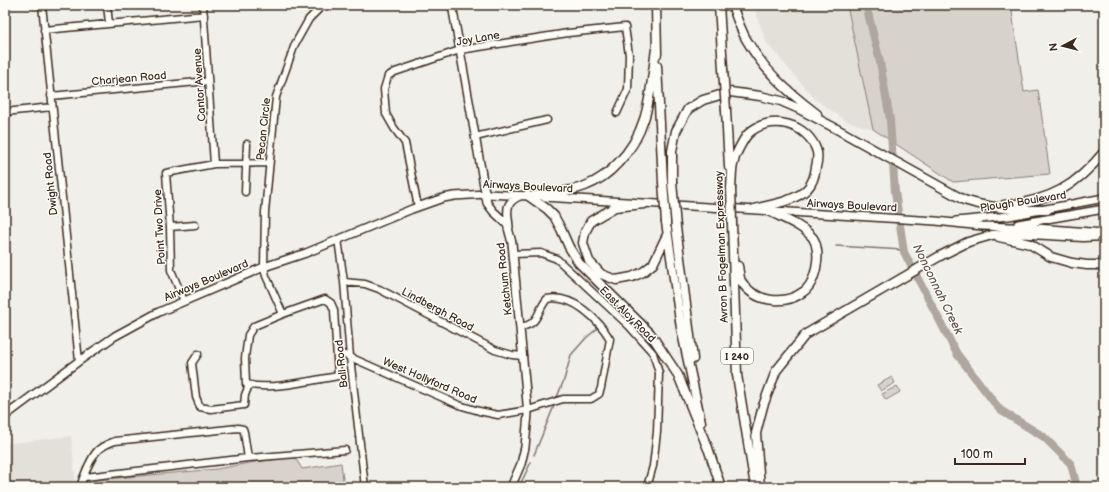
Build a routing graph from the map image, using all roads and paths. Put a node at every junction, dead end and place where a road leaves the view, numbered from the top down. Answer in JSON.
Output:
{"nodes":[{"id":1,"x":42,"y":5,"type":"edge"},
{"id":2,"x":107,"y":5,"type":"edge"},
{"id":3,"x":203,"y":5,"type":"edge"},
{"id":4,"x":323,"y":5,"type":"edge"},
{"id":5,"x":452,"y":5,"type":"edge"},
{"id":6,"x":656,"y":5,"type":"edge"},
{"id":7,"x":719,"y":5,"type":"edge"},
{"id":8,"x":732,"y":5,"type":"edge"},
{"id":9,"x":204,"y":14,"type":"junction"},
{"id":10,"x":109,"y":23,"type":"junction"},
{"id":11,"x":44,"y":30,"type":"junction"},
{"id":12,"x":656,"y":49,"type":"junction"},
{"id":13,"x":460,"y":50,"type":"junction"},
{"id":14,"x":208,"y":81,"type":"junction"},
{"id":15,"x":51,"y":96,"type":"junction"},
{"id":16,"x":52,"y":106,"type":"junction"},
{"id":17,"x":5,"y":112,"type":"edge"},
{"id":18,"x":617,"y":113,"type":"dead end"},
{"id":19,"x":546,"y":120,"type":"dead end"},
{"id":20,"x":838,"y":129,"type":"junction"},
{"id":21,"x":475,"y":137,"type":"junction"},
{"id":22,"x":247,"y":144,"type":"dead end"},
{"id":23,"x":1104,"y":152,"type":"edge"},
{"id":24,"x":247,"y":163,"type":"junction"},
{"id":25,"x":269,"y":163,"type":"junction"},
{"id":26,"x":214,"y":164,"type":"junction"},
{"id":27,"x":731,"y":188,"type":"junction"},
{"id":28,"x":245,"y":192,"type":"dead end"},
{"id":29,"x":486,"y":194,"type":"junction"},
{"id":30,"x":528,"y":195,"type":"junction"},
{"id":31,"x":1104,"y":198,"type":"edge"},
{"id":32,"x":644,"y":204,"type":"junction"},
{"id":33,"x":985,"y":206,"type":"junction"},
{"id":34,"x":418,"y":207,"type":"junction"},
{"id":35,"x":1104,"y":208,"type":"edge"},
{"id":36,"x":754,"y":209,"type":"junction"},
{"id":37,"x":1047,"y":210,"type":"junction"},
{"id":38,"x":769,"y":211,"type":"junction"},
{"id":39,"x":944,"y":222,"type":"junction"},
{"id":40,"x":195,"y":225,"type":"dead end"},
{"id":41,"x":982,"y":226,"type":"junction"},
{"id":42,"x":170,"y":227,"type":"junction"},
{"id":43,"x":510,"y":232,"type":"junction"},
{"id":44,"x":1104,"y":234,"type":"edge"},
{"id":45,"x":667,"y":235,"type":"junction"},
{"id":46,"x":992,"y":235,"type":"junction"},
{"id":47,"x":338,"y":239,"type":"junction"},
{"id":48,"x":733,"y":240,"type":"junction"},
{"id":49,"x":513,"y":254,"type":"junction"},
{"id":50,"x":1104,"y":265,"type":"edge"},
{"id":51,"x":264,"y":267,"type":"junction"},
{"id":52,"x":344,"y":282,"type":"junction"},
{"id":53,"x":184,"y":301,"type":"junction"},
{"id":54,"x":283,"y":314,"type":"junction"},
{"id":55,"x":520,"y":327,"type":"junction"},
{"id":56,"x":337,"y":352,"type":"junction"},
{"id":57,"x":198,"y":354,"type":"dead end"},
{"id":58,"x":523,"y":356,"type":"junction"},
{"id":59,"x":350,"y":357,"type":"junction"},
{"id":60,"x":79,"y":361,"type":"junction"},
{"id":61,"x":249,"y":385,"type":"junction"},
{"id":62,"x":695,"y":392,"type":"junction"},
{"id":63,"x":528,"y":410,"type":"junction"},
{"id":64,"x":5,"y":416,"type":"edge"},
{"id":65,"x":708,"y":449,"type":"junction"},
{"id":66,"x":345,"y":450,"type":"dead end"},
{"id":67,"x":248,"y":458,"type":"junction"},
{"id":68,"x":85,"y":476,"type":"junction"},
{"id":69,"x":80,"y":487,"type":"edge"},
{"id":70,"x":366,"y":487,"type":"edge"},
{"id":71,"x":511,"y":487,"type":"edge"},
{"id":72,"x":646,"y":487,"type":"edge"},
{"id":73,"x":721,"y":487,"type":"edge"},
{"id":74,"x":755,"y":487,"type":"edge"},
{"id":75,"x":760,"y":487,"type":"edge"}],
"edges":[{"from":1,"to":11,"type":"street","name":"Dwight Road"},
{"from":2,"to":10,"type":"street"},
{"from":3,"to":9,"type":"street","name":"Cantor Avenue"},
{"from":4,"to":25,"type":"street","name":"Pecan Circle"},
{"from":5,"to":13,"type":"main road","name":"Ketchum Road"},
{"from":6,"to":12,"type":"highway"},
{"from":7,"to":27,"type":"highway","name":"Avron B Fogelman Expressway","number":"I 240","bridge":true},
{"from":8,"to":20,"type":"highway"},
{"from":9,"to":10,"type":"street"},
{"from":9,"to":14,"type":"street","name":"Cantor Avenue"},
{"from":10,"to":11,"type":"street"},
{"from":11,"to":15,"type":"street","name":"Dwight Road"},
{"from":12,"to":30,"type":"highway"},
{"from":12,"to":45,"type":"highway","bridge":true},
{"from":13,"to":18,"type":"street","name":"Joy Lane"},
{"from":13,"to":21,"type":"main road","name":"Ketchum Road"},
{"from":13,"to":34,"type":"street","name":"Joy Lane"},
{"from":14,"to":15,"type":"street","name":"Charjean Road"},
{"from":14,"to":26,"type":"street","name":"Cantor Avenue"},
{"from":15,"to":16,"type":"street","name":"Dwight Road"},
{"from":16,"to":17,"type":"street"},
{"from":16,"to":60,"type":"street","name":"Dwight Road"},
{"from":19,"to":21,"type":"street"},
{"from":20,"to":33,"type":"highway"},
{"from":20,"to":62,"type":"highway","bridge":true},
{"from":21,"to":29,"type":"main road","name":"Ketchum Road"},
{"from":22,"to":24,"type":"street"},
{"from":23,"to":33,"type":"highway"},
{"from":24,"to":25,"type":"street"},
{"from":24,"to":26,"type":"street"},
{"from":24,"to":28,"type":"street"},
{"from":25,"to":51,"type":"street","name":"Pecan Circle"},
{"from":26,"to":42,"type":"street","name":"Point Two Drive"},
{"from":27,"to":36,"type":"highway"},
{"from":27,"to":48,"type":"highway","name":"Avron B Fogelman Expressway","number":"I 240","bridge":true},
{"from":29,"to":30,"type":"main road","name":"Airways Boulevard"},
{"from":29,"to":34,"type":"main road","name":"Airways Boulevard"},
{"from":29,"to":43,"type":"main road","name":"Ketchum Road"},
{"from":30,"to":32,"type":"main road","name":"Airways Boulevard"},
{"from":30,"to":43,"type":"main road"},
{"from":30,"to":65,"type":"highway"},
{"from":31,"to":37,"type":"main road","name":"Plough Boulevard"},
{"from":32,"to":36,"type":"main road","name":"Airways Boulevard"},
{"from":32,"to":45,"type":"highway"},
{"from":33,"to":37,"type":"highway"},
{"from":34,"to":47,"type":"main road","name":"Airways Boulevard"},
{"from":35,"to":41,"type":"main road","name":"Plough Boulevard"},
{"from":36,"to":38,"type":"main road","name":"Airways Boulevard"},
{"from":37,"to":39,"type":"main road","name":"Plough Boulevard"},
{"from":38,"to":39,"type":"main road","name":"Airways Boulevard"},
{"from":38,"to":48,"type":"highway"},
{"from":39,"to":41,"type":"main road","name":"Airways Boulevard"},
{"from":40,"to":42,"type":"street"},
{"from":41,"to":44,"type":"main road","name":"Airways Boulevard"},
{"from":42,"to":53,"type":"street","name":"Point Two Drive"},
{"from":43,"to":49,"type":"main road","name":"Ketchum Road"},
{"from":44,"to":46,"type":"highway"},
{"from":45,"to":62,"type":"highway"},
{"from":46,"to":50,"type":"highway"},
{"from":46,"to":75,"type":"highway"},
{"from":47,"to":51,"type":"main road","name":"Airways Boulevard"},
{"from":47,"to":52,"type":"street","name":"Ball Road"},
{"from":48,"to":74,"type":"highway","name":"Avron B Fogelman Expressway","number":"I 240"},
{"from":49,"to":55,"type":"main road","name":"Ketchum Road"},
{"from":49,"to":72,"type":"street","name":"East Alcy Road"},
{"from":51,"to":53,"type":"main road","name":"Airways Boulevard"},
{"from":51,"to":54,"type":"street","name":"Pecan Circle"},
{"from":52,"to":58,"type":"street","name":"Lindbergh Road"},
{"from":52,"to":59,"type":"street","name":"Ball Road"},
{"from":53,"to":60,"type":"main road","name":"Airways Boulevard"},
{"from":54,"to":56,"type":"street"},
{"from":54,"to":61,"type":"street"},
{"from":55,"to":58,"type":"main road","name":"Ketchum Road"},
{"from":55,"to":63,"type":"street","name":"West Hollyford Road"},
{"from":56,"to":59,"type":"street","name":"West Hollyford Road"},
{"from":56,"to":61,"type":"street"},
{"from":57,"to":61,"type":"street"},
{"from":58,"to":63,"type":"main road","name":"Ketchum Road"},
{"from":59,"to":63,"type":"street","name":"West Hollyford Road"},
{"from":59,"to":70,"type":"street","name":"Ball Road"},
{"from":60,"to":64,"type":"main road","name":"Airways Boulevard"},
{"from":62,"to":65,"type":"highway"},
{"from":63,"to":71,"type":"main road","name":"Ketchum Road"},
{"from":65,"to":73,"type":"highway"},
{"from":66,"to":67,"type":"street"},
{"from":67,"to":68,"type":"street"},
{"from":67,"to":68,"type":"street"},
{"from":68,"to":69,"type":"street"}]}
